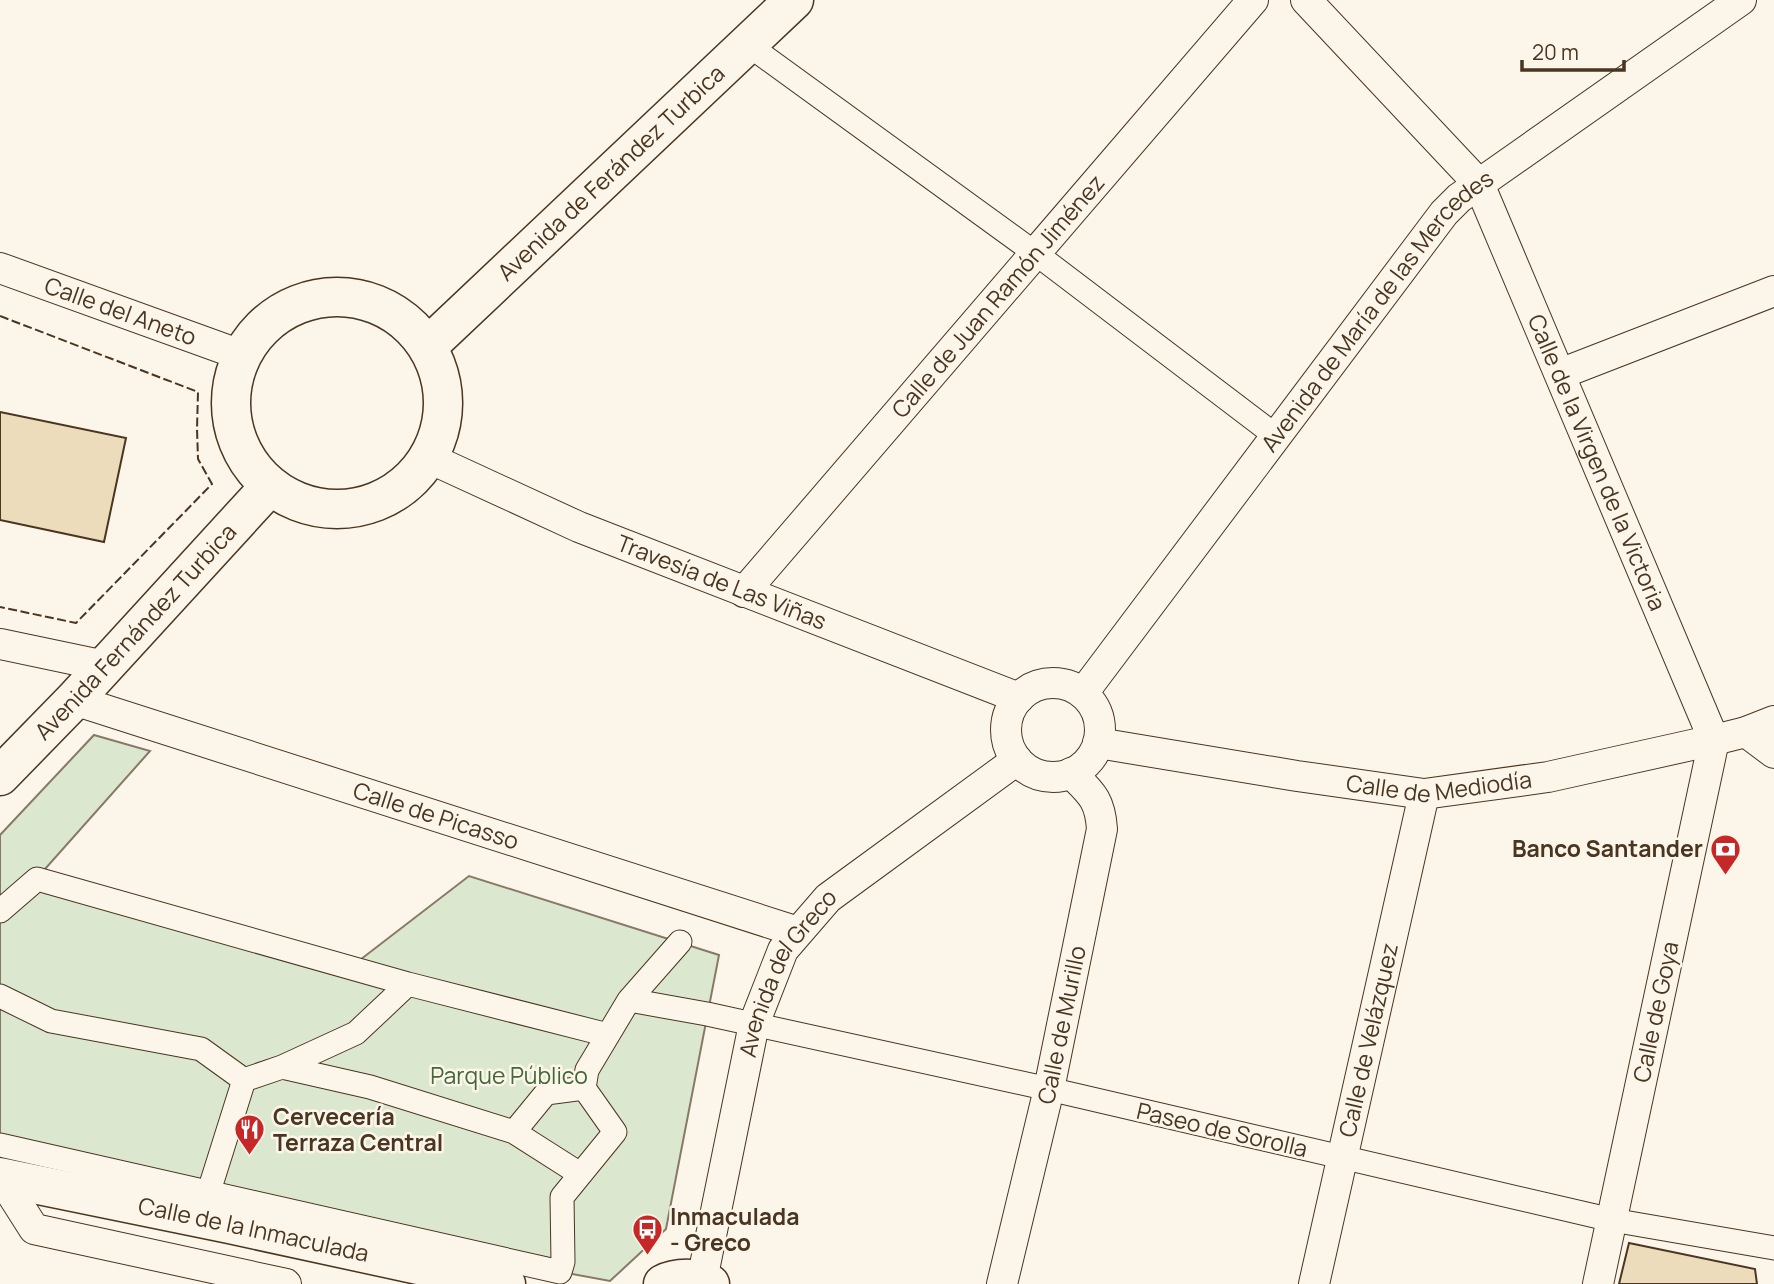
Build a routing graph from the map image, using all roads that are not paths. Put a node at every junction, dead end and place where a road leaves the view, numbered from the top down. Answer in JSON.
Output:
{"nodes":[{"id":1,"x":794,"y":0,"type":"edge"},
{"id":2,"x":1253,"y":0,"type":"edge"},
{"id":3,"x":1306,"y":0,"type":"edge"},
{"id":4,"x":1741,"y":0,"type":"edge"},
{"id":5,"x":747,"y":44,"type":"junction"},
{"id":6,"x":1479,"y":184,"type":"junction"},
{"id":7,"x":1035,"y":253,"type":"junction"},
{"id":8,"x":0,"y":268,"type":"edge"},
{"id":9,"x":1774,"y":291,"type":"edge"},
{"id":10,"x":428,"y":346,"type":"junction"},
{"id":11,"x":241,"y":355,"type":"junction"},
{"id":12,"x":1560,"y":374,"type":"junction"},
{"id":13,"x":1276,"y":436,"type":"junction"},
{"id":14,"x":429,"y":458,"type":"junction"},
{"id":15,"x":270,"y":486,"type":"junction"},
{"id":16,"x":744,"y":592,"type":"junction"},
{"id":17,"x":0,"y":644,"type":"edge"},
{"id":18,"x":105,"y":666,"type":"junction"},
{"id":19,"x":1083,"y":693,"type":"junction"},
{"id":20,"x":1018,"y":698,"type":"junction"},
{"id":21,"x":74,"y":700,"type":"junction"},
{"id":22,"x":1774,"y":722,"type":"edge"},
{"id":23,"x":1746,"y":732,"type":"junction"},
{"id":24,"x":1714,"y":740,"type":"junction"},
{"id":25,"x":1098,"y":743,"type":"junction"},
{"id":26,"x":1774,"y":753,"type":"edge"},
{"id":27,"x":1017,"y":760,"type":"junction"},
{"id":28,"x":1071,"y":773,"type":"junction"},
{"id":29,"x":0,"y":776,"type":"edge"},
{"id":30,"x":1424,"y":794,"type":"junction"},
{"id":31,"x":0,"y":911,"type":"edge"},
{"id":32,"x":798,"y":932,"type":"junction"},
{"id":33,"x":680,"y":942,"type":"dead end"},
{"id":34,"x":408,"y":984,"type":"junction"},
{"id":35,"x":0,"y":996,"type":"edge"},
{"id":36,"x":629,"y":1000,"type":"junction"},
{"id":37,"x":754,"y":1024,"type":"junction"},
{"id":38,"x":608,"y":1035,"type":"junction"},
{"id":39,"x":282,"y":1067,"type":"junction"},
{"id":40,"x":244,"y":1080,"type":"junction"},
{"id":41,"x":584,"y":1088,"type":"junction"},
{"id":42,"x":1049,"y":1090,"type":"junction"},
{"id":43,"x":514,"y":1132,"type":"junction"},
{"id":44,"x":0,"y":1145,"type":"edge"},
{"id":45,"x":1342,"y":1158,"type":"junction"},
{"id":46,"x":580,"y":1174,"type":"junction"},
{"id":47,"x":0,"y":1177,"type":"edge"},
{"id":48,"x":209,"y":1191,"type":"junction"},
{"id":49,"x":1612,"y":1220,"type":"junction"},
{"id":50,"x":1774,"y":1248,"type":"edge"},
{"id":51,"x":236,"y":1279,"type":"edge"},
{"id":52,"x":706,"y":1282,"type":"edge"},
{"id":53,"x":286,"y":1284,"type":"edge"},
{"id":54,"x":506,"y":1284,"type":"edge"},
{"id":55,"x":663,"y":1284,"type":"edge"},
{"id":56,"x":1002,"y":1284,"type":"edge"},
{"id":57,"x":1314,"y":1284,"type":"edge"},
{"id":58,"x":1598,"y":1284,"type":"edge"}],
"edges":[{"from":1,"to":5,"type":"street","name":"Avenida de Ferández Turbica"},
{"from":2,"to":7,"type":"street","name":"Calle de Juan Ramón Jiménez"},
{"from":3,"to":6,"type":"street"},
{"from":4,"to":6,"type":"street","name":"Avenida de María de las Mercedes"},
{"from":5,"to":7,"type":"street"},
{"from":5,"to":10,"type":"street","name":"Avenida de Ferández Turbica"},
{"from":6,"to":12,"type":"street","name":"Calle de la Virgen de la Victoria"},
{"from":6,"to":13,"type":"street","name":"Avenida de María de las Mercedes"},
{"from":7,"to":13,"type":"street"},
{"from":7,"to":16,"type":"street","name":"Calle de Juan Ramón Jiménez"},
{"from":8,"to":11,"type":"street","name":"Calle del Aneto"},
{"from":9,"to":12,"type":"street"},
{"from":10,"to":11,"type":"street"},
{"from":10,"to":14,"type":"street"},
{"from":11,"to":15,"type":"street"},
{"from":12,"to":24,"type":"street","name":"Calle de la Virgen de la Victoria"},
{"from":13,"to":19,"type":"street","name":"Avenida de María de las Mercedes"},
{"from":14,"to":15,"type":"street"},
{"from":14,"to":16,"type":"street","name":"Travesía de Las Viñas"},
{"from":15,"to":18,"type":"street","name":"Avenida Fernández Turbica"},
{"from":16,"to":20,"type":"street","name":"Travesía de Las Viñas"},
{"from":17,"to":18,"type":"street"},
{"from":18,"to":21,"type":"street","name":"Avenida Fernández Turbica"},
{"from":19,"to":20,"type":"street"},
{"from":19,"to":25,"type":"street"},
{"from":20,"to":27,"type":"street"},
{"from":21,"to":29,"type":"street","name":"Avenida Fernández Turbica"},
{"from":21,"to":32,"type":"street","name":"Calle de Picasso"},
{"from":22,"to":23,"type":"street","name":"Calle de Mediodía"},
{"from":23,"to":24,"type":"street","name":"Calle de Mediodía"},
{"from":23,"to":26,"type":"street"},
{"from":24,"to":30,"type":"street","name":"Calle de Mediodía"},
{"from":24,"to":49,"type":"street","name":"Calle de Goya"},
{"from":25,"to":28,"type":"street"},
{"from":25,"to":30,"type":"street","name":"Calle de Mediodía"},
{"from":27,"to":28,"type":"street"},
{"from":27,"to":32,"type":"street","name":"Avenida del Greco"},
{"from":28,"to":42,"type":"street","name":"Calle de Murillo"},
{"from":30,"to":45,"type":"street","name":"Calle de Velázquez"},
{"from":31,"to":34,"type":"street"},
{"from":32,"to":37,"type":"street","name":"Avenida del Greco"},
{"from":33,"to":36,"type":"street"},
{"from":34,"to":38,"type":"street"},
{"from":34,"to":39,"type":"street"},
{"from":35,"to":40,"type":"street"},
{"from":36,"to":37,"type":"street","name":"Paseo de Sorolla"},
{"from":36,"to":38,"type":"street"},
{"from":37,"to":42,"type":"street","name":"Paseo de Sorolla"},
{"from":37,"to":52,"type":"street","name":"Avenida del Greco"},
{"from":38,"to":41,"type":"street"},
{"from":39,"to":40,"type":"street"},
{"from":39,"to":43,"type":"street"},
{"from":40,"to":48,"type":"street"},
{"from":41,"to":43,"type":"street"},
{"from":41,"to":46,"type":"street"},
{"from":42,"to":45,"type":"street","name":"Paseo de Sorolla"},
{"from":42,"to":56,"type":"street","name":"Calle de Murillo"},
{"from":43,"to":46,"type":"street"},
{"from":44,"to":48,"type":"street"},
{"from":45,"to":49,"type":"street","name":"Paseo de Sorolla"},
{"from":45,"to":57,"type":"street","name":"Calle de Velázquez"},
{"from":46,"to":48,"type":"street"},
{"from":47,"to":51,"type":"street","name":"Calle de la Inmaculada"},
{"from":47,"to":54,"type":"street","name":"Calle de la Inmaculada"},
{"from":49,"to":50,"type":"street","name":"Paseo de Sorolla"},
{"from":49,"to":58,"type":"street","name":"Calle de Goya"},
{"from":51,"to":53,"type":"street","name":"Calle de la Inmaculada"},
{"from":52,"to":55,"type":"street"}]}
